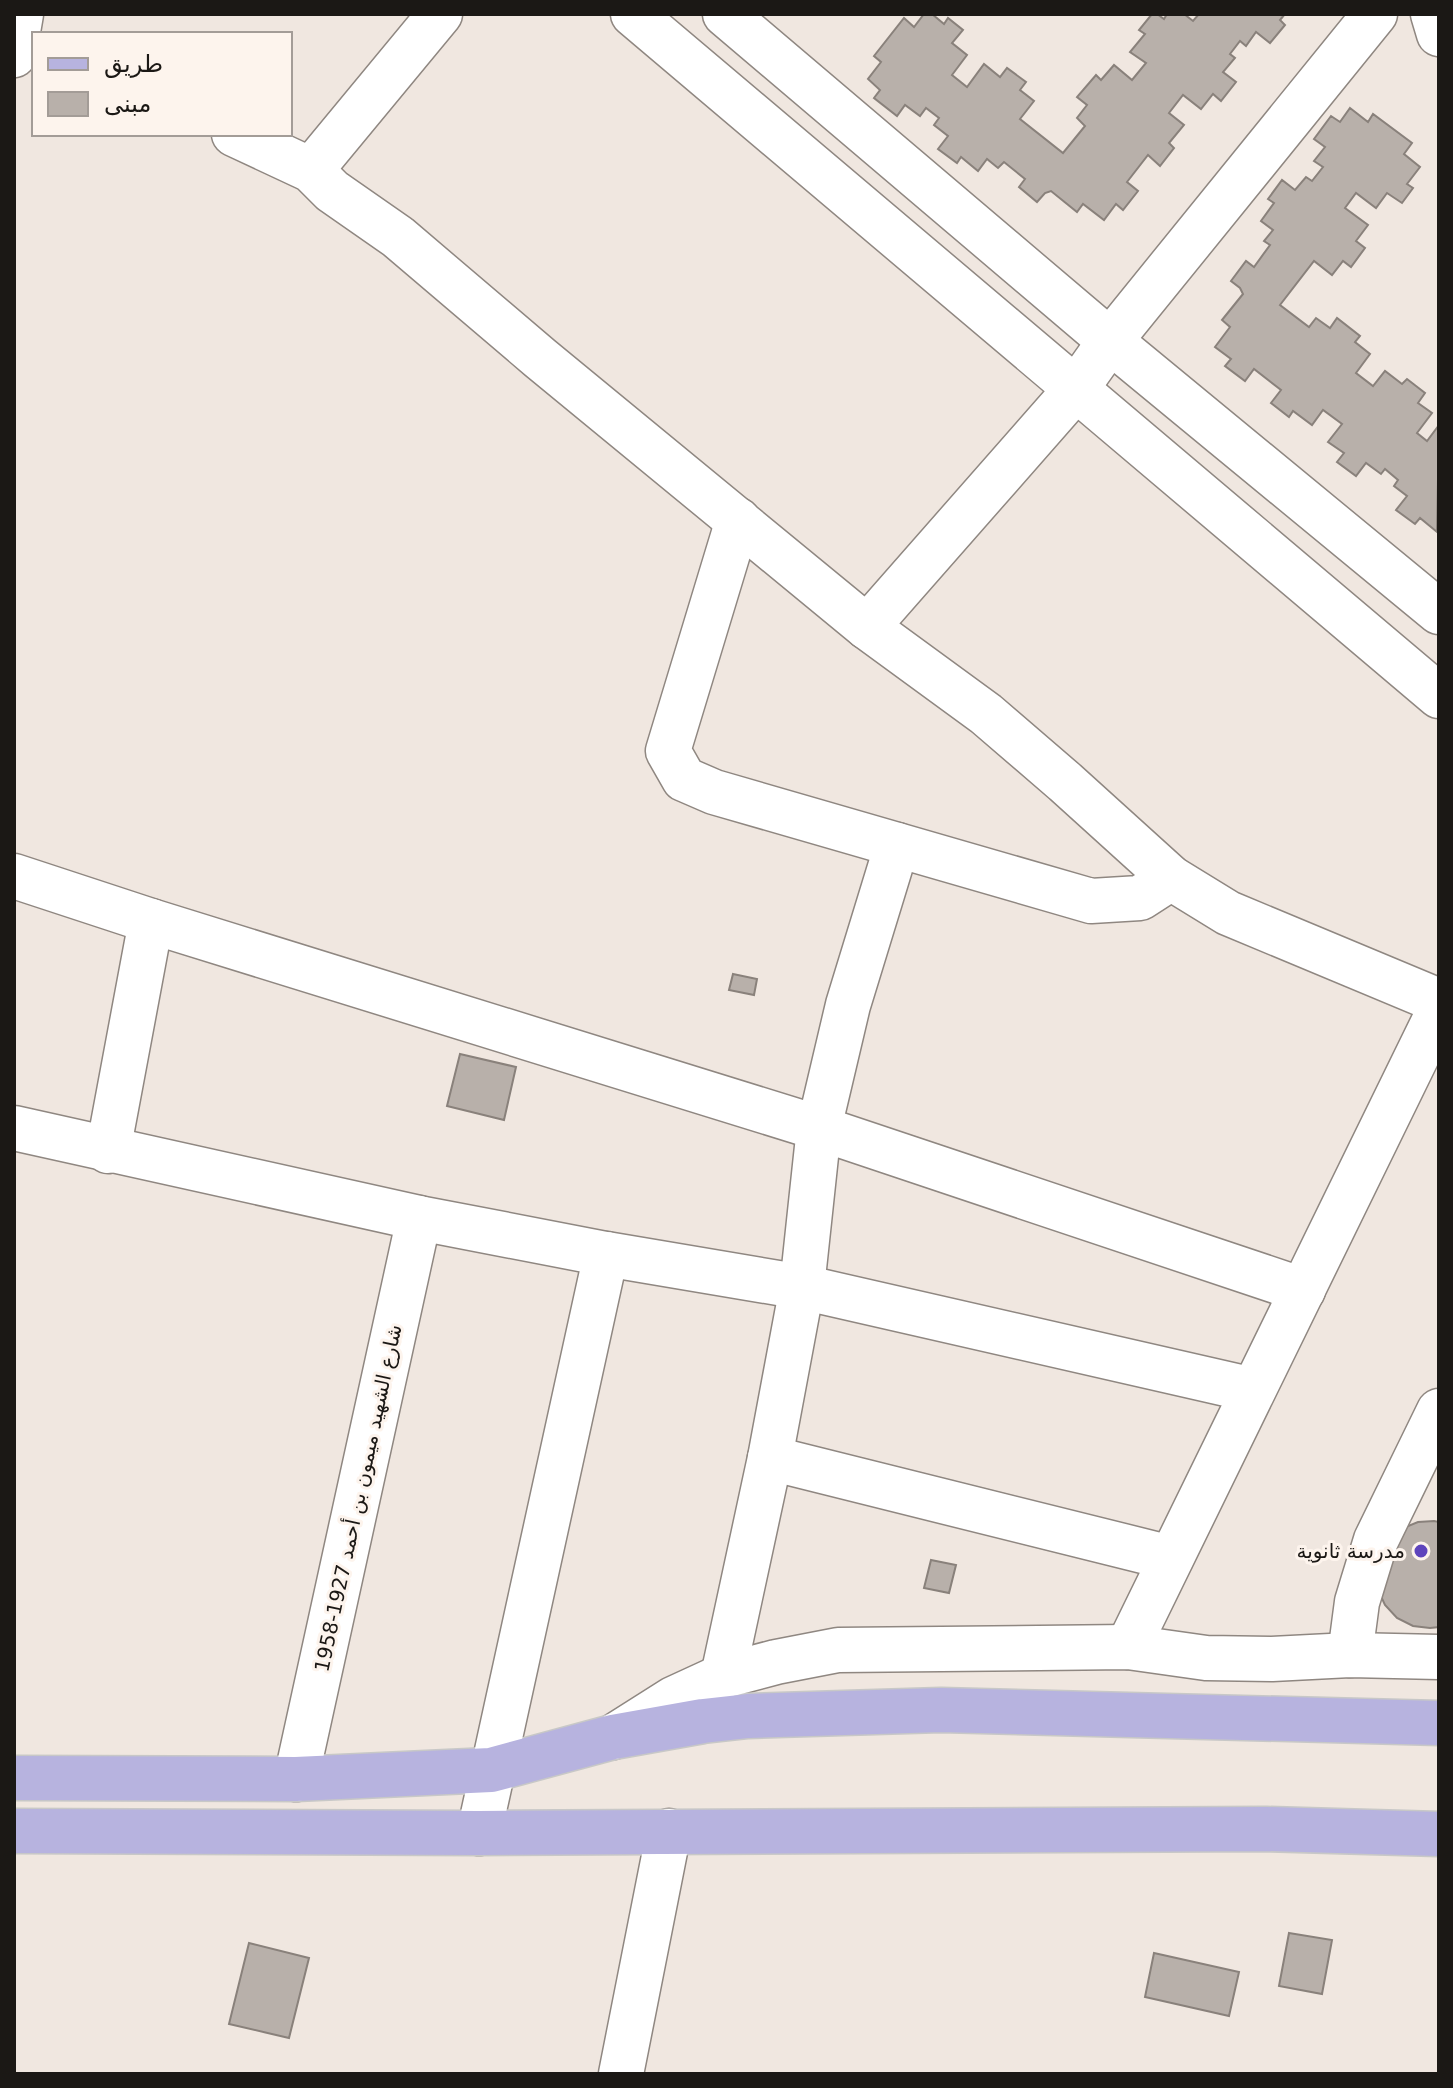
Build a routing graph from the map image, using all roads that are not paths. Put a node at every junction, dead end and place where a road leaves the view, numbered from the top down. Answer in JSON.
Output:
{"nodes":[{"id":1,"x":21,"y":14,"type":"edge"},
{"id":2,"x":440,"y":14,"type":"edge"},
{"id":3,"x":633,"y":14,"type":"edge"},
{"id":4,"x":725,"y":14,"type":"edge"},
{"id":5,"x":1375,"y":14,"type":"edge"},
{"id":6,"x":1433,"y":14,"type":"edge"},
{"id":7,"x":1439,"y":34,"type":"edge"},
{"id":8,"x":14,"y":55,"type":"edge"},
{"id":9,"x":238,"y":136,"type":"edge"},
{"id":10,"x":311,"y":170,"type":"junction"},
{"id":11,"x":1110,"y":341,"type":"junction"},
{"id":12,"x":1076,"y":389,"type":"junction"},
{"id":13,"x":738,"y":520,"type":"junction"},
{"id":14,"x":1439,"y":612,"type":"edge"},
{"id":15,"x":867,"y":627,"type":"junction"},
{"id":16,"x":1439,"y":696,"type":"edge"},
{"id":17,"x":897,"y":845,"type":"junction"},
{"id":18,"x":14,"y":876,"type":"edge"},
{"id":19,"x":1171,"y":878,"type":"junction"},
{"id":20,"x":151,"y":921,"type":"junction"},
{"id":21,"x":1439,"y":1001,"type":"edge"},
{"id":22,"x":1439,"y":1011,"type":"edge"},
{"id":23,"x":14,"y":1128,"type":"edge"},
{"id":24,"x":819,"y":1128,"type":"junction"},
{"id":25,"x":108,"y":1151,"type":"junction"},
{"id":26,"x":419,"y":1218,"type":"junction"},
{"id":27,"x":606,"y":1254,"type":"junction"},
{"id":28,"x":802,"y":1287,"type":"junction"},
{"id":29,"x":1303,"y":1290,"type":"junction"},
{"id":30,"x":1253,"y":1390,"type":"junction"},
{"id":31,"x":1439,"y":1411,"type":"edge"},
{"id":32,"x":770,"y":1458,"type":"junction"},
{"id":33,"x":1171,"y":1558,"type":"junction"},
{"id":34,"x":1128,"y":1647,"type":"junction"},
{"id":35,"x":1350,"y":1655,"type":"junction"},
{"id":36,"x":1439,"y":1657,"type":"edge"},
{"id":37,"x":723,"y":1676,"type":"junction"},
{"id":38,"x":1439,"y":1723,"type":"edge"},
{"id":39,"x":613,"y":1737,"type":"junction"},
{"id":40,"x":491,"y":1770,"type":"junction"},
{"id":41,"x":14,"y":1778,"type":"edge"},
{"id":42,"x":296,"y":1779,"type":"junction"},
{"id":43,"x":14,"y":1831,"type":"edge"},
{"id":44,"x":669,"y":1831,"type":"junction"},
{"id":45,"x":479,"y":1833,"type":"junction"},
{"id":46,"x":1439,"y":1834,"type":"edge"},
{"id":47,"x":621,"y":2074,"type":"edge"}],
"edges":[{"from":1,"to":8,"type":"street"},
{"from":2,"to":10,"type":"street"},
{"from":3,"to":12,"type":"street"},
{"from":4,"to":11,"type":"street"},
{"from":5,"to":11,"type":"street"},
{"from":6,"to":7,"type":"street"},
{"from":9,"to":10,"type":"street"},
{"from":10,"to":13,"type":"street"},
{"from":11,"to":12,"type":"street"},
{"from":11,"to":14,"type":"street"},
{"from":12,"to":15,"type":"street"},
{"from":12,"to":16,"type":"street"},
{"from":13,"to":15,"type":"street"},
{"from":13,"to":17,"type":"street"},
{"from":15,"to":19,"type":"street"},
{"from":17,"to":19,"type":"street"},
{"from":17,"to":24,"type":"street"},
{"from":18,"to":20,"type":"street"},
{"from":19,"to":21,"type":"street"},
{"from":20,"to":24,"type":"street"},
{"from":20,"to":25,"type":"street"},
{"from":22,"to":29,"type":"street"},
{"from":23,"to":25,"type":"street"},
{"from":24,"to":28,"type":"street"},
{"from":24,"to":29,"type":"street"},
{"from":25,"to":26,"type":"street"},
{"from":26,"to":27,"type":"street"},
{"from":26,"to":42,"type":"street","name":"شارع الشهيد ميمون بن أحمد 1927-1958"},
{"from":27,"to":28,"type":"street"},
{"from":27,"to":40,"type":"street"},
{"from":28,"to":30,"type":"street"},
{"from":28,"to":32,"type":"street"},
{"from":29,"to":30,"type":"street"},
{"from":30,"to":33,"type":"street"},
{"from":31,"to":35,"type":"street"},
{"from":32,"to":33,"type":"street"},
{"from":32,"to":37,"type":"street"},
{"from":33,"to":34,"type":"street"},
{"from":34,"to":35,"type":"street"},
{"from":34,"to":37,"type":"street"},
{"from":35,"to":36,"type":"street"},
{"from":37,"to":39,"type":"street"},
{"from":38,"to":39,"type":"main road"},
{"from":39,"to":40,"type":"main road"},
{"from":40,"to":42,"type":"main road"},
{"from":40,"to":45,"type":"street"},
{"from":41,"to":42,"type":"main road"},
{"from":43,"to":45,"type":"main road"},
{"from":44,"to":45,"type":"main road"},
{"from":44,"to":46,"type":"main road"},
{"from":44,"to":47,"type":"street"}]}
